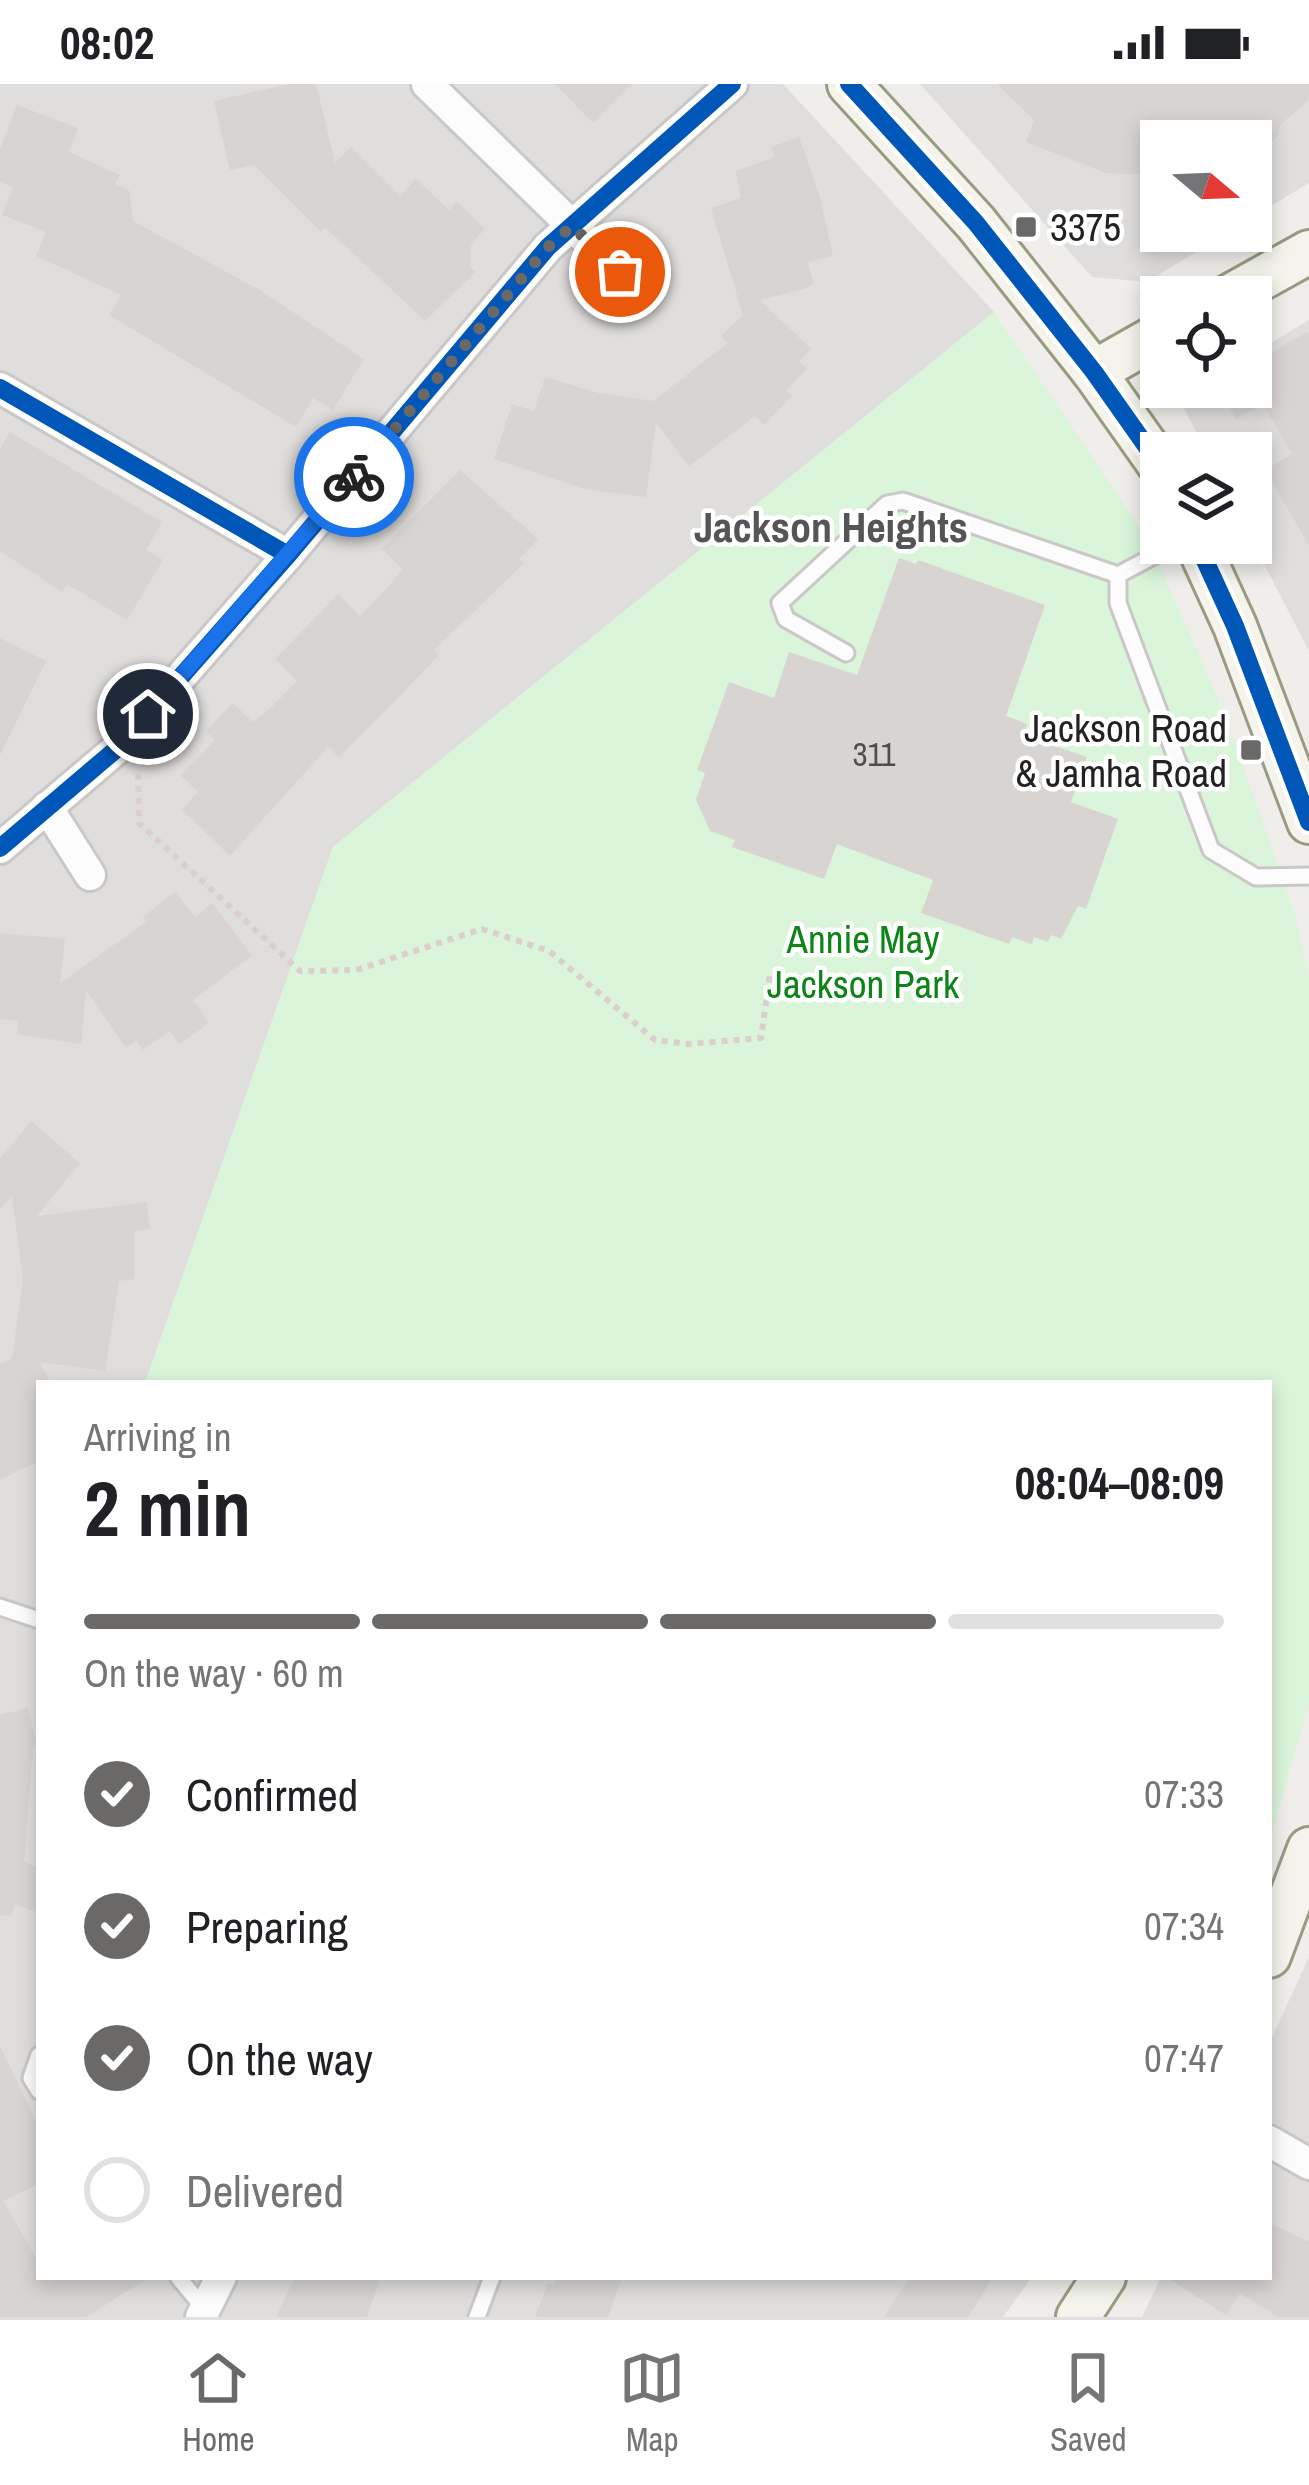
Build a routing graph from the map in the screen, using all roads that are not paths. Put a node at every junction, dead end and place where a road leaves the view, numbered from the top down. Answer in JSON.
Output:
{"nodes":[{"id":1,"x":427,"y":84,"type":"edge"},
{"id":2,"x":732,"y":84,"type":"edge"},
{"id":3,"x":849,"y":84,"type":"edge"},
{"id":4,"x":572,"y":226,"type":"junction"},
{"id":5,"x":1309,"y":252,"type":"edge"},
{"id":6,"x":1266,"y":276,"type":"edge"},
{"id":7,"x":644,"y":296,"type":"dead end"},
{"id":8,"x":1140,"y":346,"type":"edge"},
{"id":9,"x":1094,"y":372,"type":"junction"},
{"id":10,"x":0,"y":388,"type":"edge"},
{"id":11,"x":1140,"y":437,"type":"edge"},
{"id":12,"x":288,"y":556,"type":"junction"},
{"id":13,"x":1140,"y":563,"type":"edge"},
{"id":14,"x":1207,"y":564,"type":"edge"},
{"id":15,"x":1118,"y":575,"type":"junction"},
{"id":16,"x":846,"y":653,"type":"dead end"},
{"id":17,"x":47,"y":807,"type":"junction"},
{"id":18,"x":1309,"y":821,"type":"edge"},
{"id":19,"x":0,"y":848,"type":"edge"},
{"id":20,"x":90,"y":875,"type":"dead end"},
{"id":21,"x":1309,"y":876,"type":"edge"},
{"id":22,"x":0,"y":1606,"type":"edge"},
{"id":23,"x":36,"y":1619,"type":"edge"},
{"id":24,"x":1309,"y":1849,"type":"edge"},
{"id":25,"x":1272,"y":1948,"type":"edge"},
{"id":26,"x":1272,"y":2143,"type":"edge"},
{"id":27,"x":1309,"y":2164,"type":"edge"},
{"id":28,"x":180,"y":2280,"type":"edge"},
{"id":29,"x":220,"y":2280,"type":"edge"},
{"id":30,"x":491,"y":2280,"type":"edge"},
{"id":31,"x":1102,"y":2280,"type":"edge"},
{"id":32,"x":204,"y":2315,"type":"edge"},
{"id":33,"x":477,"y":2317,"type":"edge"},
{"id":34,"x":1078,"y":2317,"type":"edge"}],
"edges":[{"from":1,"to":4,"type":"street"},
{"from":2,"to":4,"type":"street"},
{"from":3,"to":9,"type":"street"},
{"from":4,"to":7,"type":"street"},
{"from":4,"to":12,"type":"street"},
{"from":5,"to":6,"type":"street"},
{"from":8,"to":9,"type":"street"},
{"from":9,"to":11,"type":"street"},
{"from":10,"to":12,"type":"street"},
{"from":12,"to":17,"type":"street"},
{"from":13,"to":15,"type":"lane"},
{"from":14,"to":18,"type":"street"},
{"from":15,"to":16,"type":"lane"},
{"from":15,"to":21,"type":"lane"},
{"from":17,"to":19,"type":"street"},
{"from":17,"to":20,"type":"street"},
{"from":22,"to":23,"type":"lane"},
{"from":24,"to":25,"type":"street"},
{"from":26,"to":27,"type":"street"},
{"from":28,"to":32,"type":"lane"},
{"from":29,"to":32,"type":"street"},
{"from":30,"to":33,"type":"lane"},
{"from":31,"to":34,"type":"street"}]}
